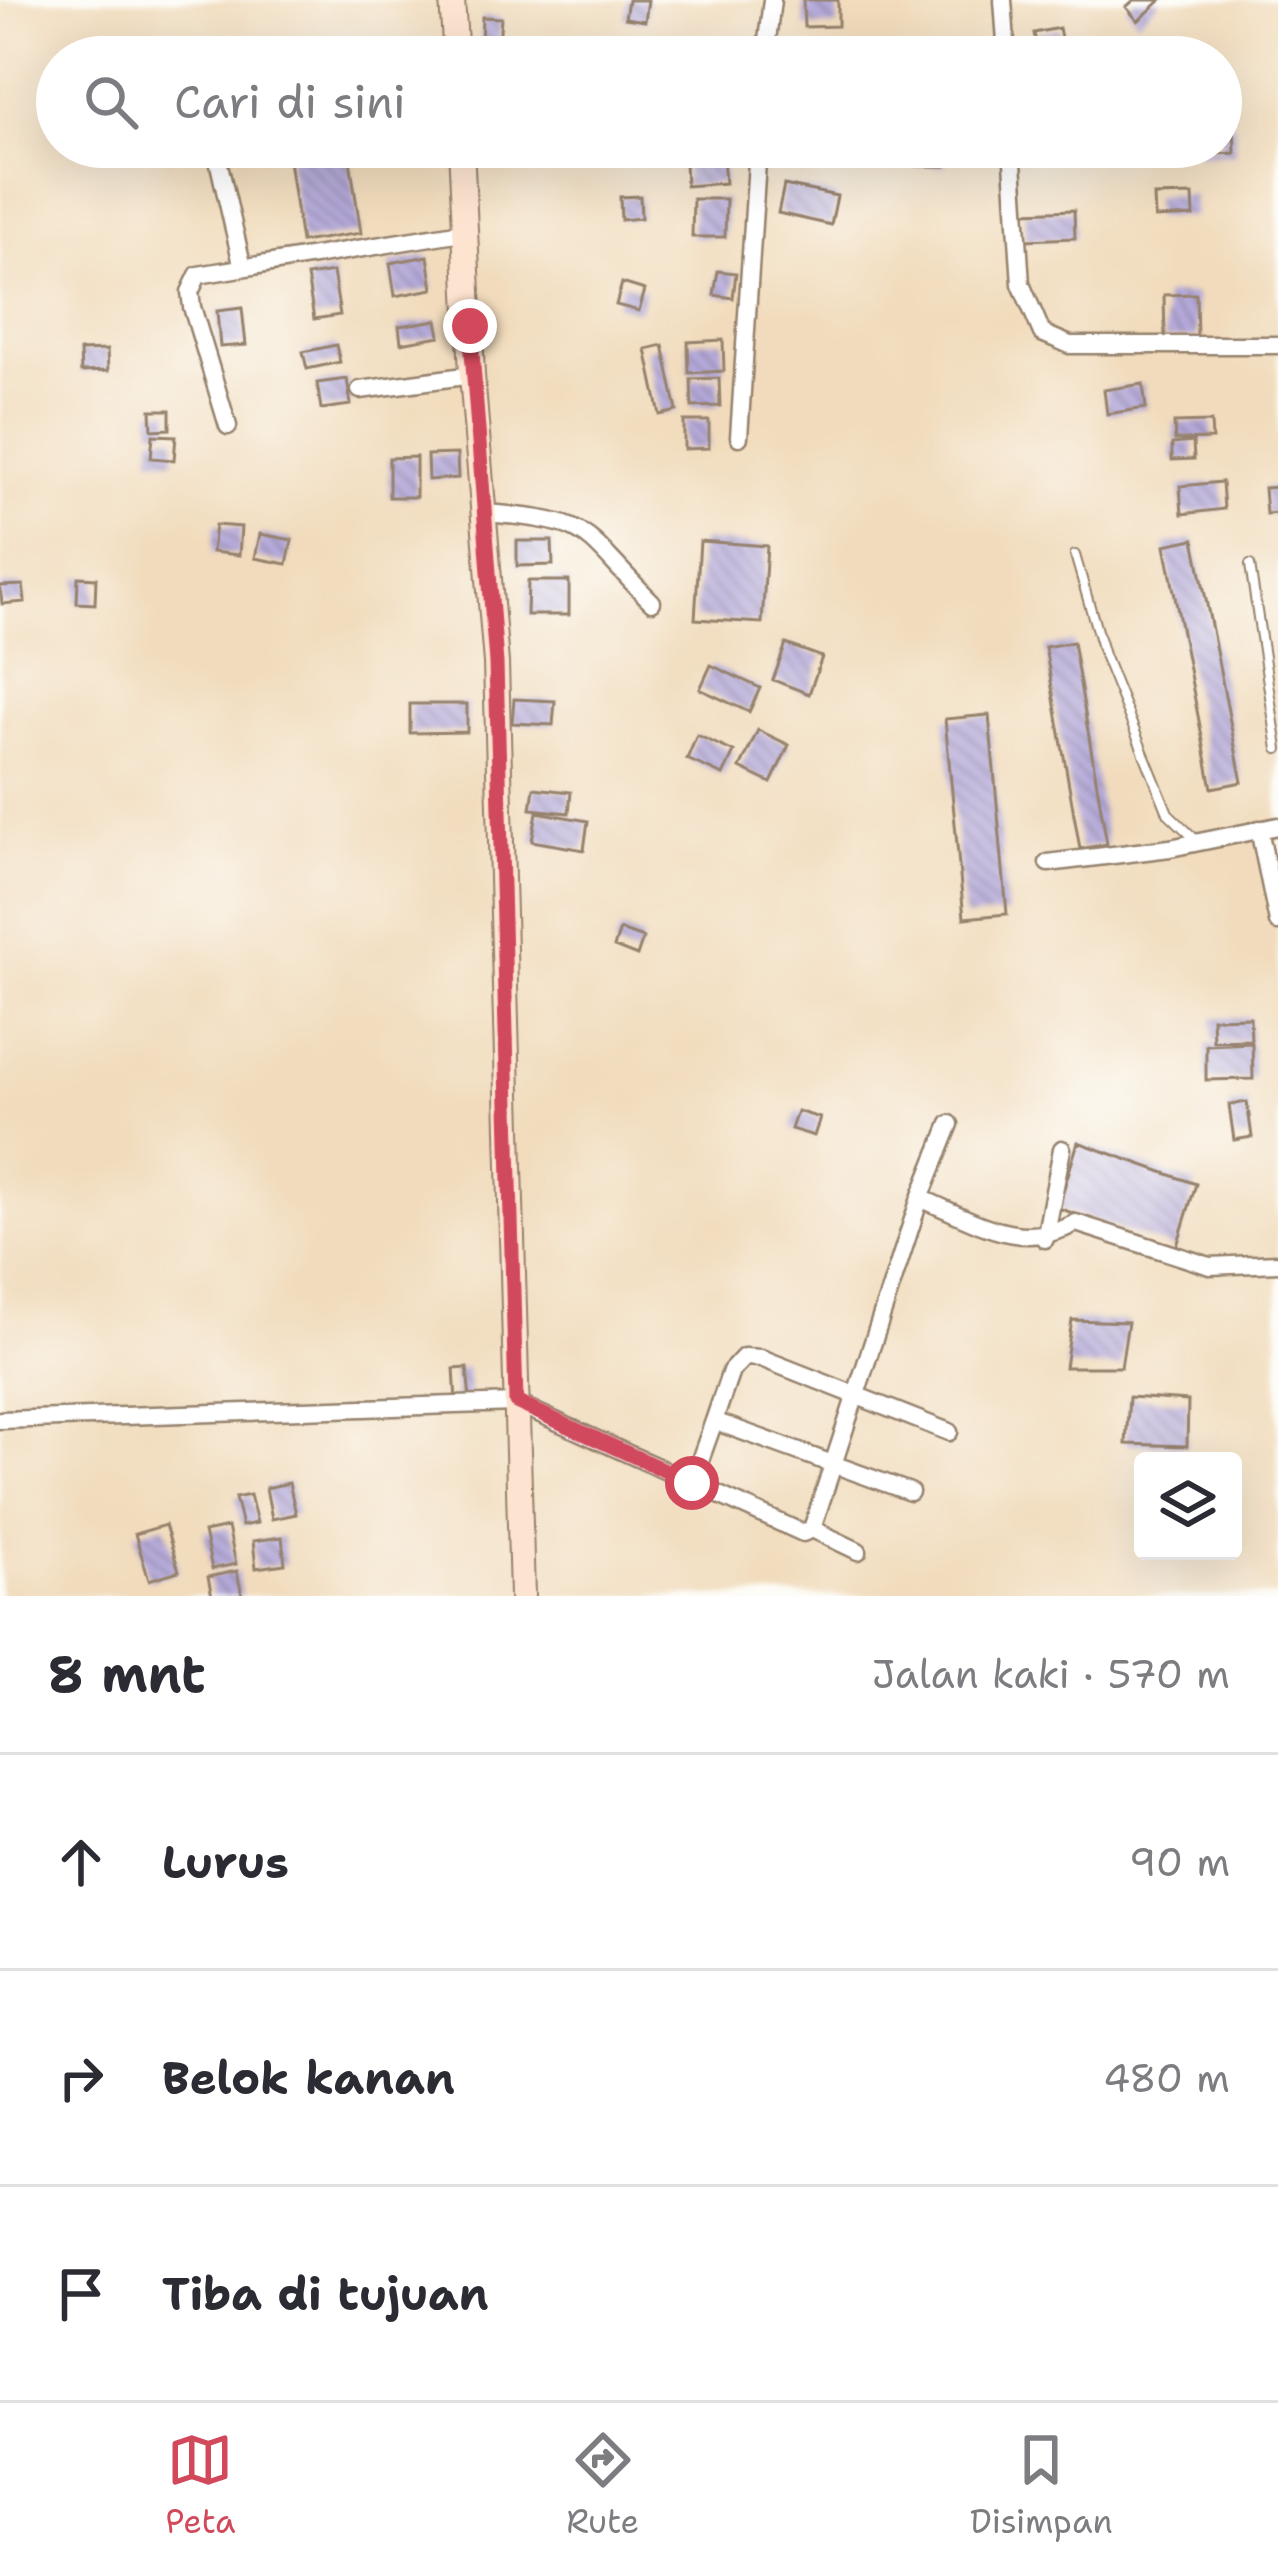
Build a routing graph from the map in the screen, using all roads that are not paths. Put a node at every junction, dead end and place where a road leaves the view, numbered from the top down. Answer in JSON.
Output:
{"nodes":[{"id":1,"x":452,"y":0,"type":"edge"},
{"id":2,"x":772,"y":0,"type":"edge"},
{"id":3,"x":1003,"y":0,"type":"edge"},
{"id":4,"x":455,"y":36,"type":"edge"},
{"id":5,"x":768,"y":36,"type":"edge"},
{"id":6,"x":1006,"y":36,"type":"edge"},
{"id":7,"x":220,"y":168,"type":"edge"},
{"id":8,"x":463,"y":168,"type":"edge"},
{"id":9,"x":757,"y":168,"type":"edge"},
{"id":10,"x":1013,"y":168,"type":"edge"},
{"id":11,"x":468,"y":231,"type":"junction"},
{"id":12,"x":242,"y":264,"type":"junction"},
{"id":13,"x":1278,"y":345,"type":"edge"},
{"id":14,"x":472,"y":375,"type":"junction"},
{"id":15,"x":360,"y":390,"type":"dead end"},
{"id":16,"x":228,"y":426,"type":"dead end"},
{"id":17,"x":739,"y":437,"type":"dead end"},
{"id":18,"x":487,"y":513,"type":"junction"},
{"id":19,"x":1075,"y":555,"type":"dead end"},
{"id":20,"x":1250,"y":565,"type":"dead end"},
{"id":21,"x":652,"y":602,"type":"dead end"},
{"id":22,"x":1278,"y":749,"type":"edge"},
{"id":23,"x":1278,"y":826,"type":"edge"},
{"id":24,"x":1259,"y":829,"type":"junction"},
{"id":25,"x":1196,"y":840,"type":"junction"},
{"id":26,"x":1048,"y":863,"type":"dead end"},
{"id":27,"x":1278,"y":922,"type":"edge"},
{"id":28,"x":950,"y":1124,"type":"dead end"},
{"id":29,"x":1062,"y":1148,"type":"dead end"},
{"id":30,"x":920,"y":1198,"type":"junction"},
{"id":31,"x":1046,"y":1239,"type":"junction"},
{"id":32,"x":1278,"y":1263,"type":"edge"},
{"id":33,"x":855,"y":1396,"type":"junction"},
{"id":34,"x":516,"y":1402,"type":"junction"},
{"id":35,"x":0,"y":1420,"type":"edge"},
{"id":36,"x":714,"y":1421,"type":"junction"},
{"id":37,"x":949,"y":1432,"type":"dead end"},
{"id":38,"x":835,"y":1466,"type":"junction"},
{"id":39,"x":692,"y":1483,"type":"junction"},
{"id":40,"x":910,"y":1492,"type":"dead end"},
{"id":41,"x":812,"y":1528,"type":"junction"},
{"id":42,"x":858,"y":1551,"type":"dead end"},
{"id":43,"x":522,"y":1596,"type":"edge"}],
"edges":[{"from":1,"to":4,"type":"street"},
{"from":2,"to":5,"type":"street"},
{"from":3,"to":6,"type":"street"},
{"from":7,"to":12,"type":"street"},
{"from":8,"to":11,"type":"street"},
{"from":9,"to":17,"type":"street"},
{"from":10,"to":13,"type":"street"},
{"from":11,"to":12,"type":"street"},
{"from":11,"to":14,"type":"street"},
{"from":12,"to":16,"type":"street"},
{"from":14,"to":15,"type":"street"},
{"from":14,"to":18,"type":"street"},
{"from":18,"to":21,"type":"street"},
{"from":18,"to":34,"type":"street"},
{"from":19,"to":25,"type":"lane"},
{"from":20,"to":22,"type":"lane"},
{"from":23,"to":24,"type":"street"},
{"from":24,"to":25,"type":"street"},
{"from":24,"to":27,"type":"street"},
{"from":25,"to":26,"type":"street"},
{"from":28,"to":30,"type":"street"},
{"from":29,"to":31,"type":"street"},
{"from":30,"to":31,"type":"street"},
{"from":30,"to":33,"type":"street"},
{"from":31,"to":32,"type":"street"},
{"from":33,"to":36,"type":"street"},
{"from":33,"to":37,"type":"street"},
{"from":33,"to":38,"type":"street"},
{"from":34,"to":35,"type":"street"},
{"from":34,"to":39,"type":"street"},
{"from":34,"to":43,"type":"street"},
{"from":36,"to":38,"type":"street"},
{"from":36,"to":39,"type":"street"},
{"from":38,"to":40,"type":"street"},
{"from":38,"to":41,"type":"street"},
{"from":39,"to":41,"type":"street"},
{"from":41,"to":42,"type":"street"}]}
